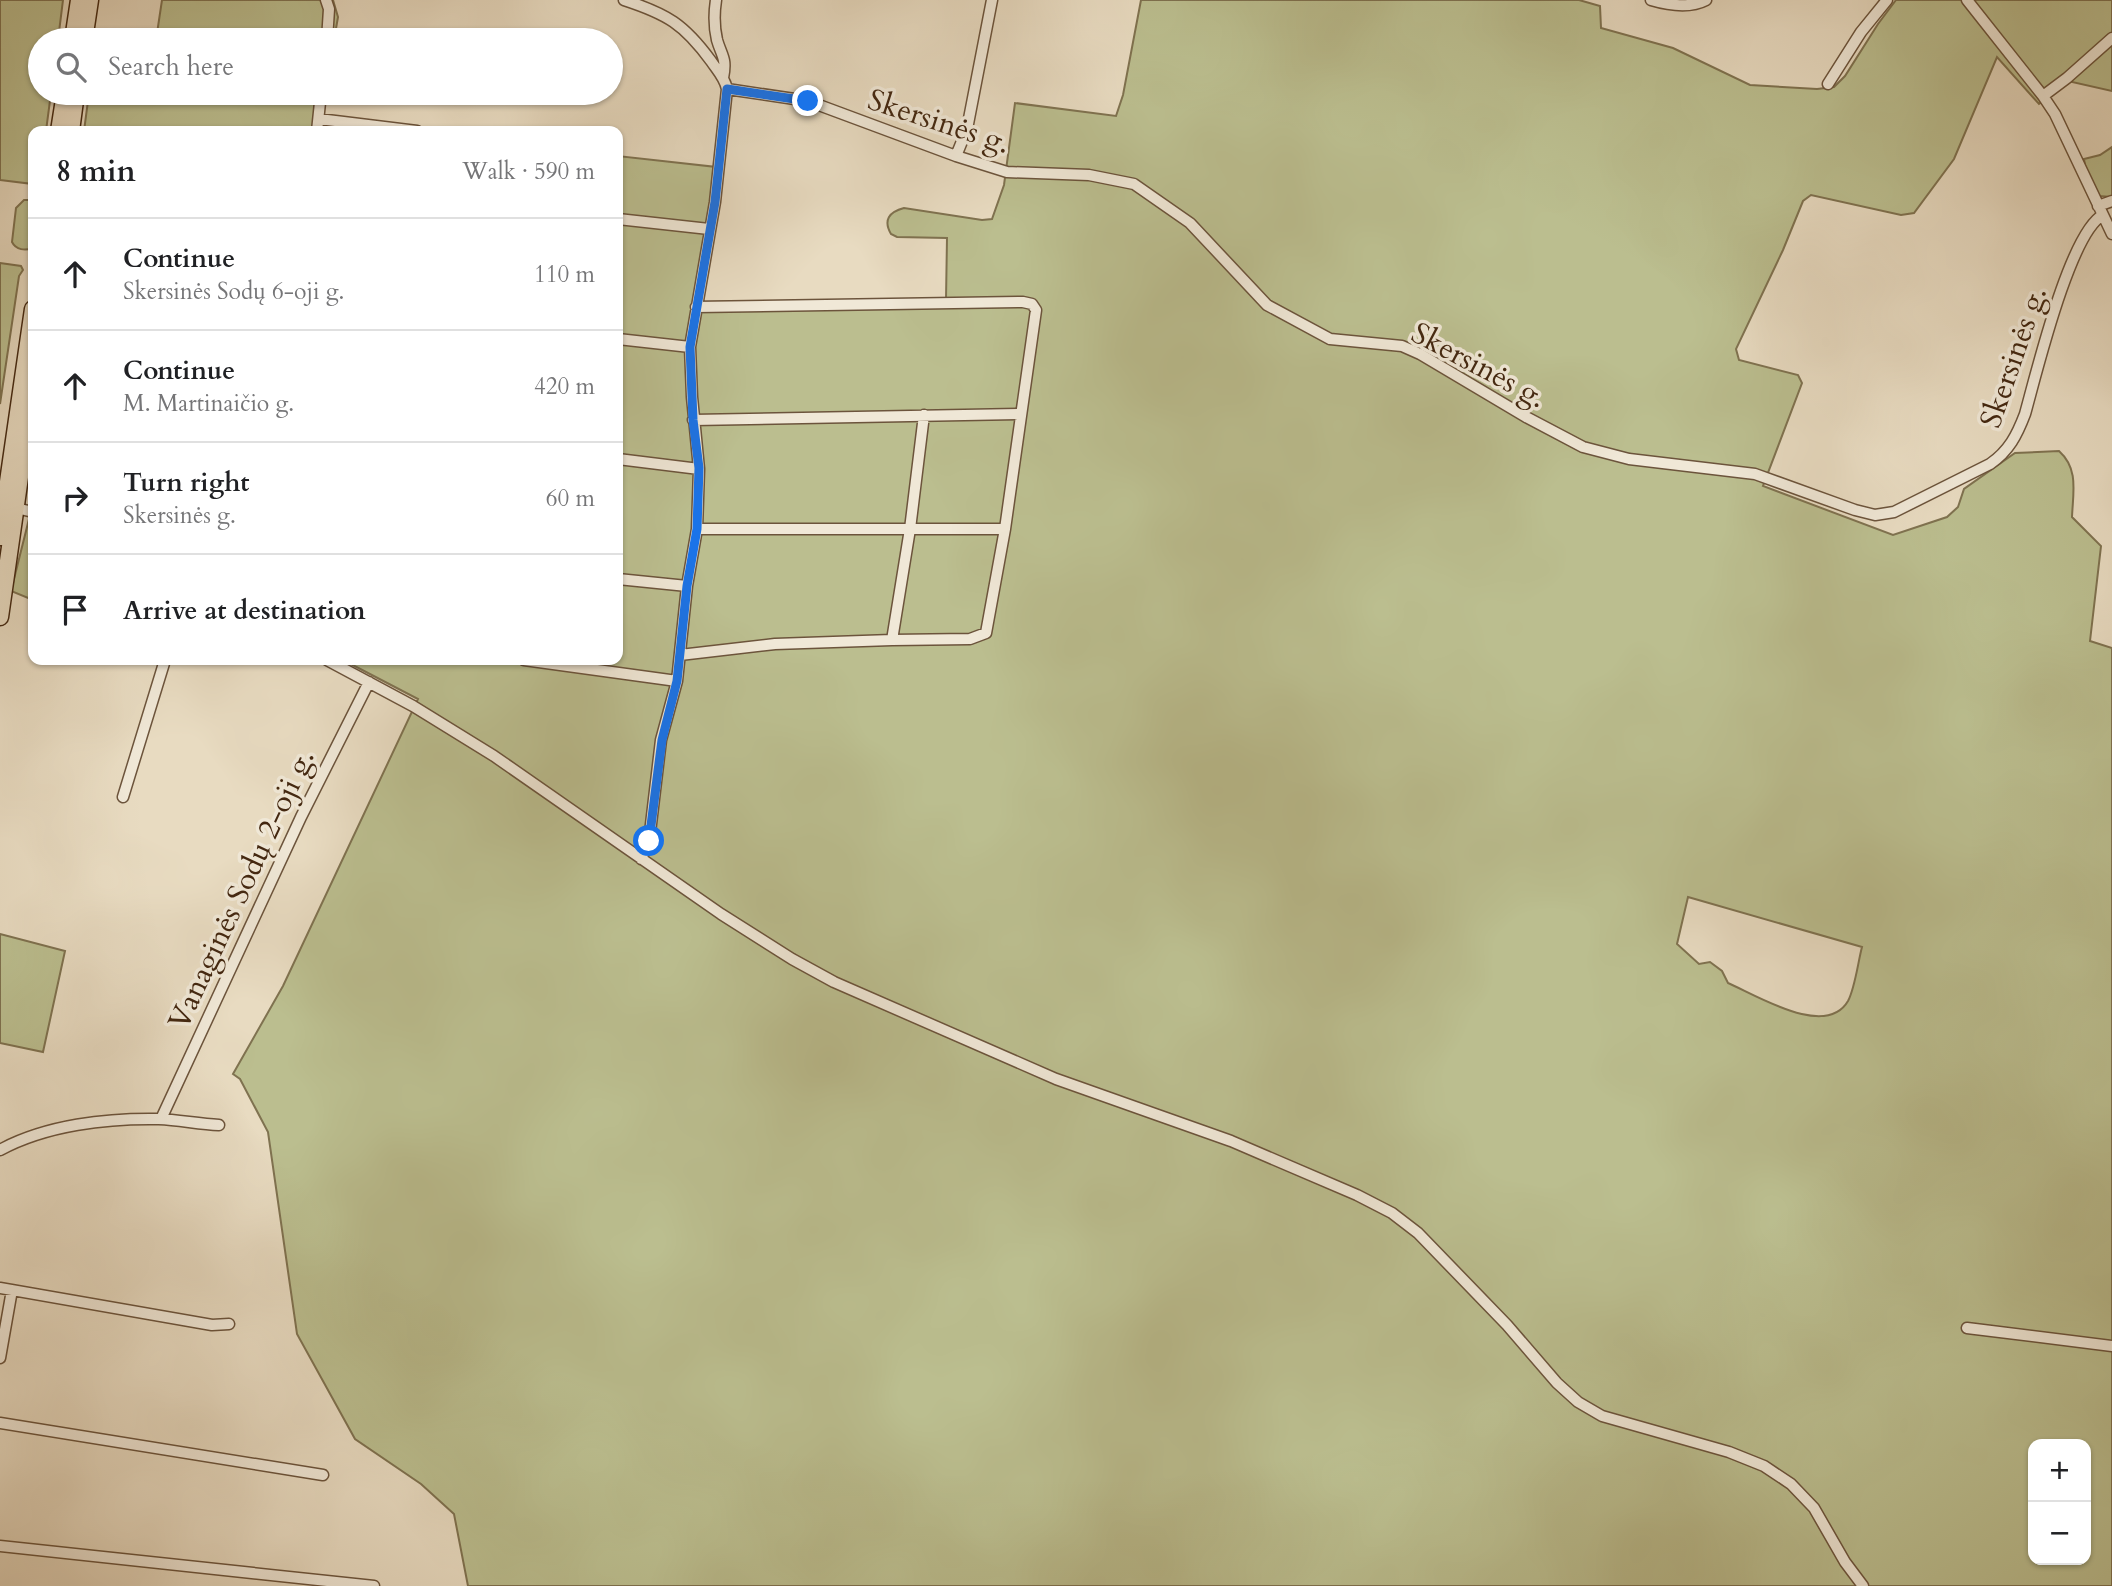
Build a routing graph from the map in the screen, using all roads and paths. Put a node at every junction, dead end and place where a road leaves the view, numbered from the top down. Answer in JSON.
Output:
{"nodes":[{"id":1,"x":79,"y":0,"type":"edge"},
{"id":2,"x":90,"y":0,"type":"edge"},
{"id":3,"x":326,"y":0,"type":"edge"},
{"id":4,"x":624,"y":0,"type":"edge"},
{"id":5,"x":716,"y":0,"type":"edge"},
{"id":6,"x":992,"y":0,"type":"edge"},
{"id":7,"x":1651,"y":0,"type":"edge"},
{"id":8,"x":1706,"y":0,"type":"edge"},
{"id":9,"x":1887,"y":0,"type":"edge"},
{"id":10,"x":1967,"y":0,"type":"edge"},
{"id":11,"x":75,"y":28,"type":"edge"},
{"id":12,"x":86,"y":28,"type":"edge"},
{"id":13,"x":328,"y":28,"type":"edge"},
{"id":14,"x":2112,"y":38,"type":"edge"},
{"id":15,"x":723,"y":78,"type":"junction"},
{"id":16,"x":1828,"y":84,"type":"dead end"},
{"id":17,"x":727,"y":89,"type":"junction"},
{"id":18,"x":2043,"y":96,"type":"junction"},
{"id":19,"x":63,"y":105,"type":"edge"},
{"id":20,"x":74,"y":105,"type":"edge"},
{"id":21,"x":320,"y":105,"type":"edge"},
{"id":22,"x":318,"y":119,"type":"junction"},
{"id":23,"x":60,"y":126,"type":"edge"},
{"id":24,"x":72,"y":126,"type":"edge"},
{"id":25,"x":317,"y":126,"type":"edge"},
{"id":26,"x":376,"y":126,"type":"edge"},
{"id":27,"x":956,"y":156,"type":"junction"},
{"id":28,"x":2112,"y":201,"type":"edge"},
{"id":29,"x":2100,"y":211,"type":"junction"},
{"id":30,"x":623,"y":220,"type":"edge"},
{"id":31,"x":709,"y":229,"type":"junction"},
{"id":32,"x":2112,"y":234,"type":"edge"},
{"id":33,"x":696,"y":307,"type":"junction"},
{"id":34,"x":623,"y":340,"type":"edge"},
{"id":35,"x":28,"y":344,"type":"edge"},
{"id":36,"x":690,"y":347,"type":"junction"},
{"id":37,"x":1020,"y":414,"type":"junction"},
{"id":38,"x":924,"y":415,"type":"junction"},
{"id":39,"x":693,"y":420,"type":"junction"},
{"id":40,"x":28,"y":422,"type":"edge"},
{"id":41,"x":623,"y":460,"type":"edge"},
{"id":42,"x":699,"y":468,"type":"junction"},
{"id":43,"x":16,"y":508,"type":"junction"},
{"id":44,"x":28,"y":511,"type":"edge"},
{"id":45,"x":1005,"y":528,"type":"junction"},
{"id":46,"x":697,"y":529,"type":"junction"},
{"id":47,"x":910,"y":529,"type":"junction"},
{"id":48,"x":0,"y":537,"type":"edge"},
{"id":49,"x":623,"y":580,"type":"edge"},
{"id":50,"x":687,"y":586,"type":"junction"},
{"id":51,"x":0,"y":617,"type":"edge"},
{"id":52,"x":892,"y":640,"type":"junction"},
{"id":53,"x":680,"y":655,"type":"junction"},
{"id":54,"x":163,"y":665,"type":"edge"},
{"id":55,"x":337,"y":665,"type":"edge"},
{"id":56,"x":560,"y":665,"type":"edge"},
{"id":57,"x":677,"y":681,"type":"junction"},
{"id":58,"x":369,"y":682,"type":"junction"},
{"id":59,"x":123,"y":796,"type":"dead end"},
{"id":60,"x":641,"y":859,"type":"junction"},
{"id":61,"x":161,"y":1119,"type":"junction"},
{"id":62,"x":219,"y":1125,"type":"dead end"},
{"id":63,"x":0,"y":1150,"type":"edge"},
{"id":64,"x":0,"y":1288,"type":"edge"},
{"id":65,"x":12,"y":1290,"type":"junction"},
{"id":66,"x":229,"y":1324,"type":"dead end"},
{"id":67,"x":1967,"y":1328,"type":"dead end"},
{"id":68,"x":2112,"y":1346,"type":"edge"},
{"id":69,"x":0,"y":1358,"type":"edge"},
{"id":70,"x":0,"y":1423,"type":"edge"},
{"id":71,"x":323,"y":1475,"type":"dead end"},
{"id":72,"x":0,"y":1546,"type":"edge"},
{"id":73,"x":374,"y":1586,"type":"edge"},
{"id":74,"x":1863,"y":1586,"type":"edge"}],
"edges":[{"from":1,"to":11,"type":"highway"},
{"from":2,"to":12,"type":"highway"},
{"from":3,"to":13,"type":"street"},
{"from":4,"to":15,"type":"street"},
{"from":5,"to":15,"type":"street"},
{"from":6,"to":27,"type":"street"},
{"from":7,"to":8,"type":"street"},
{"from":9,"to":16,"type":"street"},
{"from":10,"to":18,"type":"street"},
{"from":14,"to":18,"type":"street"},
{"from":15,"to":17,"type":"street"},
{"from":17,"to":27,"type":"street","name":"Skersinės g."},
{"from":17,"to":31,"type":"street"},
{"from":18,"to":29,"type":"street"},
{"from":19,"to":23,"type":"highway"},
{"from":20,"to":24,"type":"highway"},
{"from":21,"to":22,"type":"street"},
{"from":22,"to":25,"type":"street"},
{"from":22,"to":26,"type":"street"},
{"from":27,"to":29,"type":"street","name":"Skersinės g."},
{"from":28,"to":29,"type":"street"},
{"from":29,"to":32,"type":"street"},
{"from":30,"to":31,"type":"street"},
{"from":31,"to":33,"type":"street"},
{"from":33,"to":36,"type":"street"},
{"from":33,"to":37,"type":"street"},
{"from":34,"to":36,"type":"street"},
{"from":35,"to":48,"type":"highway"},
{"from":36,"to":39,"type":"street"},
{"from":37,"to":38,"type":"street"},
{"from":37,"to":45,"type":"street"},
{"from":38,"to":39,"type":"street"},
{"from":38,"to":47,"type":"street"},
{"from":39,"to":42,"type":"street"},
{"from":40,"to":43,"type":"highway"},
{"from":41,"to":42,"type":"street"},
{"from":42,"to":46,"type":"street"},
{"from":43,"to":44,"type":"street"},
{"from":43,"to":51,"type":"highway"},
{"from":45,"to":47,"type":"street"},
{"from":45,"to":52,"type":"street"},
{"from":46,"to":47,"type":"street"},
{"from":46,"to":50,"type":"street"},
{"from":47,"to":52,"type":"street"},
{"from":49,"to":50,"type":"street"},
{"from":50,"to":53,"type":"street"},
{"from":52,"to":53,"type":"street"},
{"from":53,"to":57,"type":"street"},
{"from":54,"to":59,"type":"street"},
{"from":55,"to":58,"type":"street"},
{"from":56,"to":57,"type":"street"},
{"from":57,"to":60,"type":"street"},
{"from":58,"to":60,"type":"street"},
{"from":58,"to":61,"type":"street","name":"Vanaginės Sodų 2-oji g."},
{"from":60,"to":74,"type":"street"},
{"from":61,"to":62,"type":"street"},
{"from":61,"to":63,"type":"street"},
{"from":64,"to":65,"type":"street"},
{"from":65,"to":66,"type":"street"},
{"from":65,"to":69,"type":"street"},
{"from":67,"to":68,"type":"street"},
{"from":70,"to":71,"type":"street"},
{"from":72,"to":73,"type":"street"}]}
